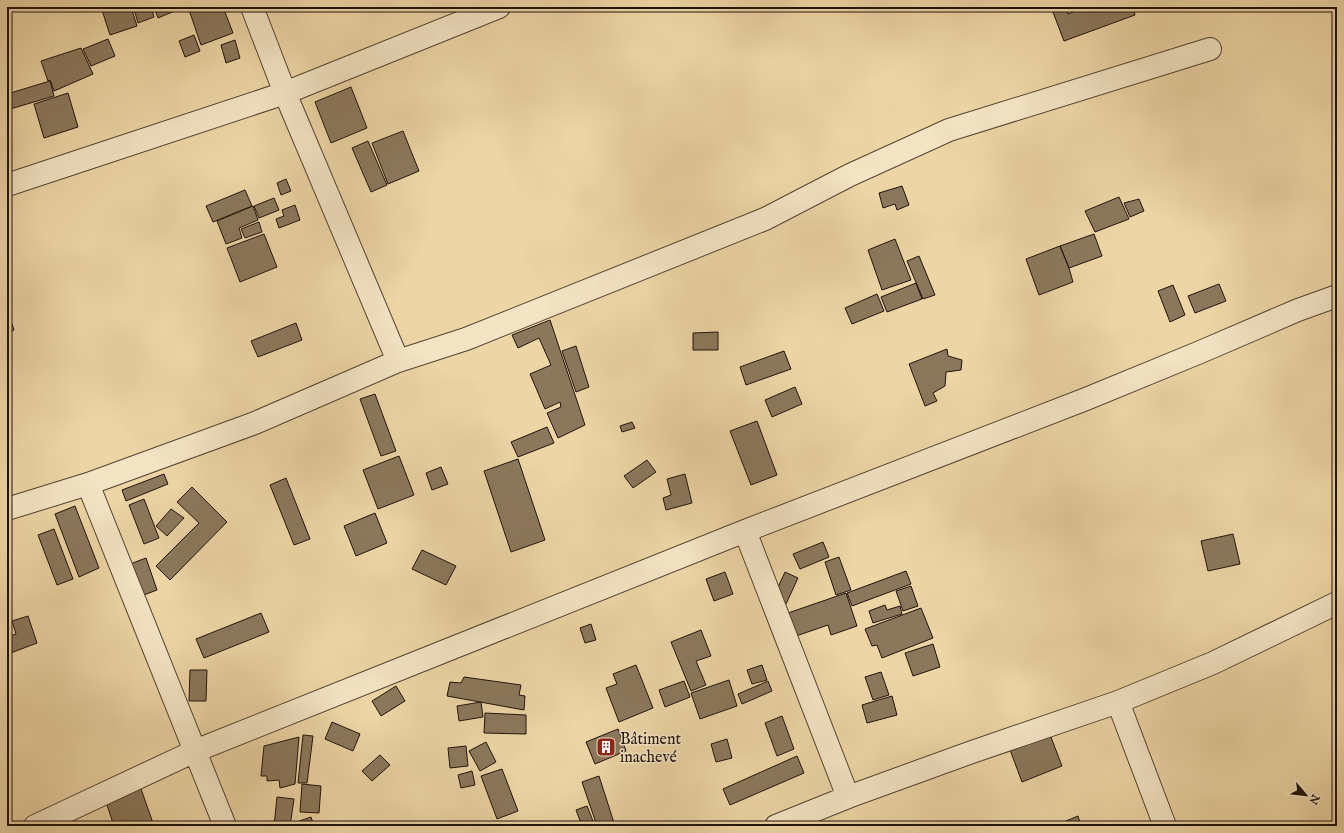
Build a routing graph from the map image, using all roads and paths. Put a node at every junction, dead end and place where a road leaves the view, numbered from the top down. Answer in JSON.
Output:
{"nodes":[{"id":1,"x":252,"y":7,"type":"edge"},
{"id":2,"x":498,"y":7,"type":"edge"},
{"id":3,"x":1210,"y":49,"type":"dead end"},
{"id":4,"x":285,"y":93,"type":"junction"},
{"id":5,"x":8,"y":183,"type":"edge"},
{"id":6,"x":1337,"y":296,"type":"edge"},
{"id":7,"x":398,"y":361,"type":"junction"},
{"id":8,"x":88,"y":484,"type":"junction"},
{"id":9,"x":7,"y":509,"type":"edge"},
{"id":10,"x":745,"y":531,"type":"junction"},
{"id":11,"x":1337,"y":603,"type":"edge"},
{"id":12,"x":1118,"y":702,"type":"junction"},
{"id":13,"x":195,"y":751,"type":"junction"},
{"id":14,"x":848,"y":797,"type":"junction"},
{"id":15,"x":35,"y":826,"type":"edge"},
{"id":16,"x":225,"y":826,"type":"edge"},
{"id":17,"x":776,"y":826,"type":"edge"},
{"id":18,"x":1165,"y":826,"type":"edge"}],
"edges":[{"from":1,"to":4,"type":"street"},
{"from":2,"to":4,"type":"street"},
{"from":3,"to":7,"type":"street"},
{"from":4,"to":5,"type":"street"},
{"from":4,"to":7,"type":"street"},
{"from":6,"to":10,"type":"street"},
{"from":7,"to":8,"type":"street"},
{"from":8,"to":9,"type":"street"},
{"from":8,"to":13,"type":"street"},
{"from":10,"to":13,"type":"street"},
{"from":10,"to":14,"type":"street"},
{"from":11,"to":12,"type":"street"},
{"from":12,"to":14,"type":"street"},
{"from":12,"to":18,"type":"street"},
{"from":13,"to":15,"type":"street"},
{"from":13,"to":16,"type":"street"},
{"from":14,"to":17,"type":"street"}]}
